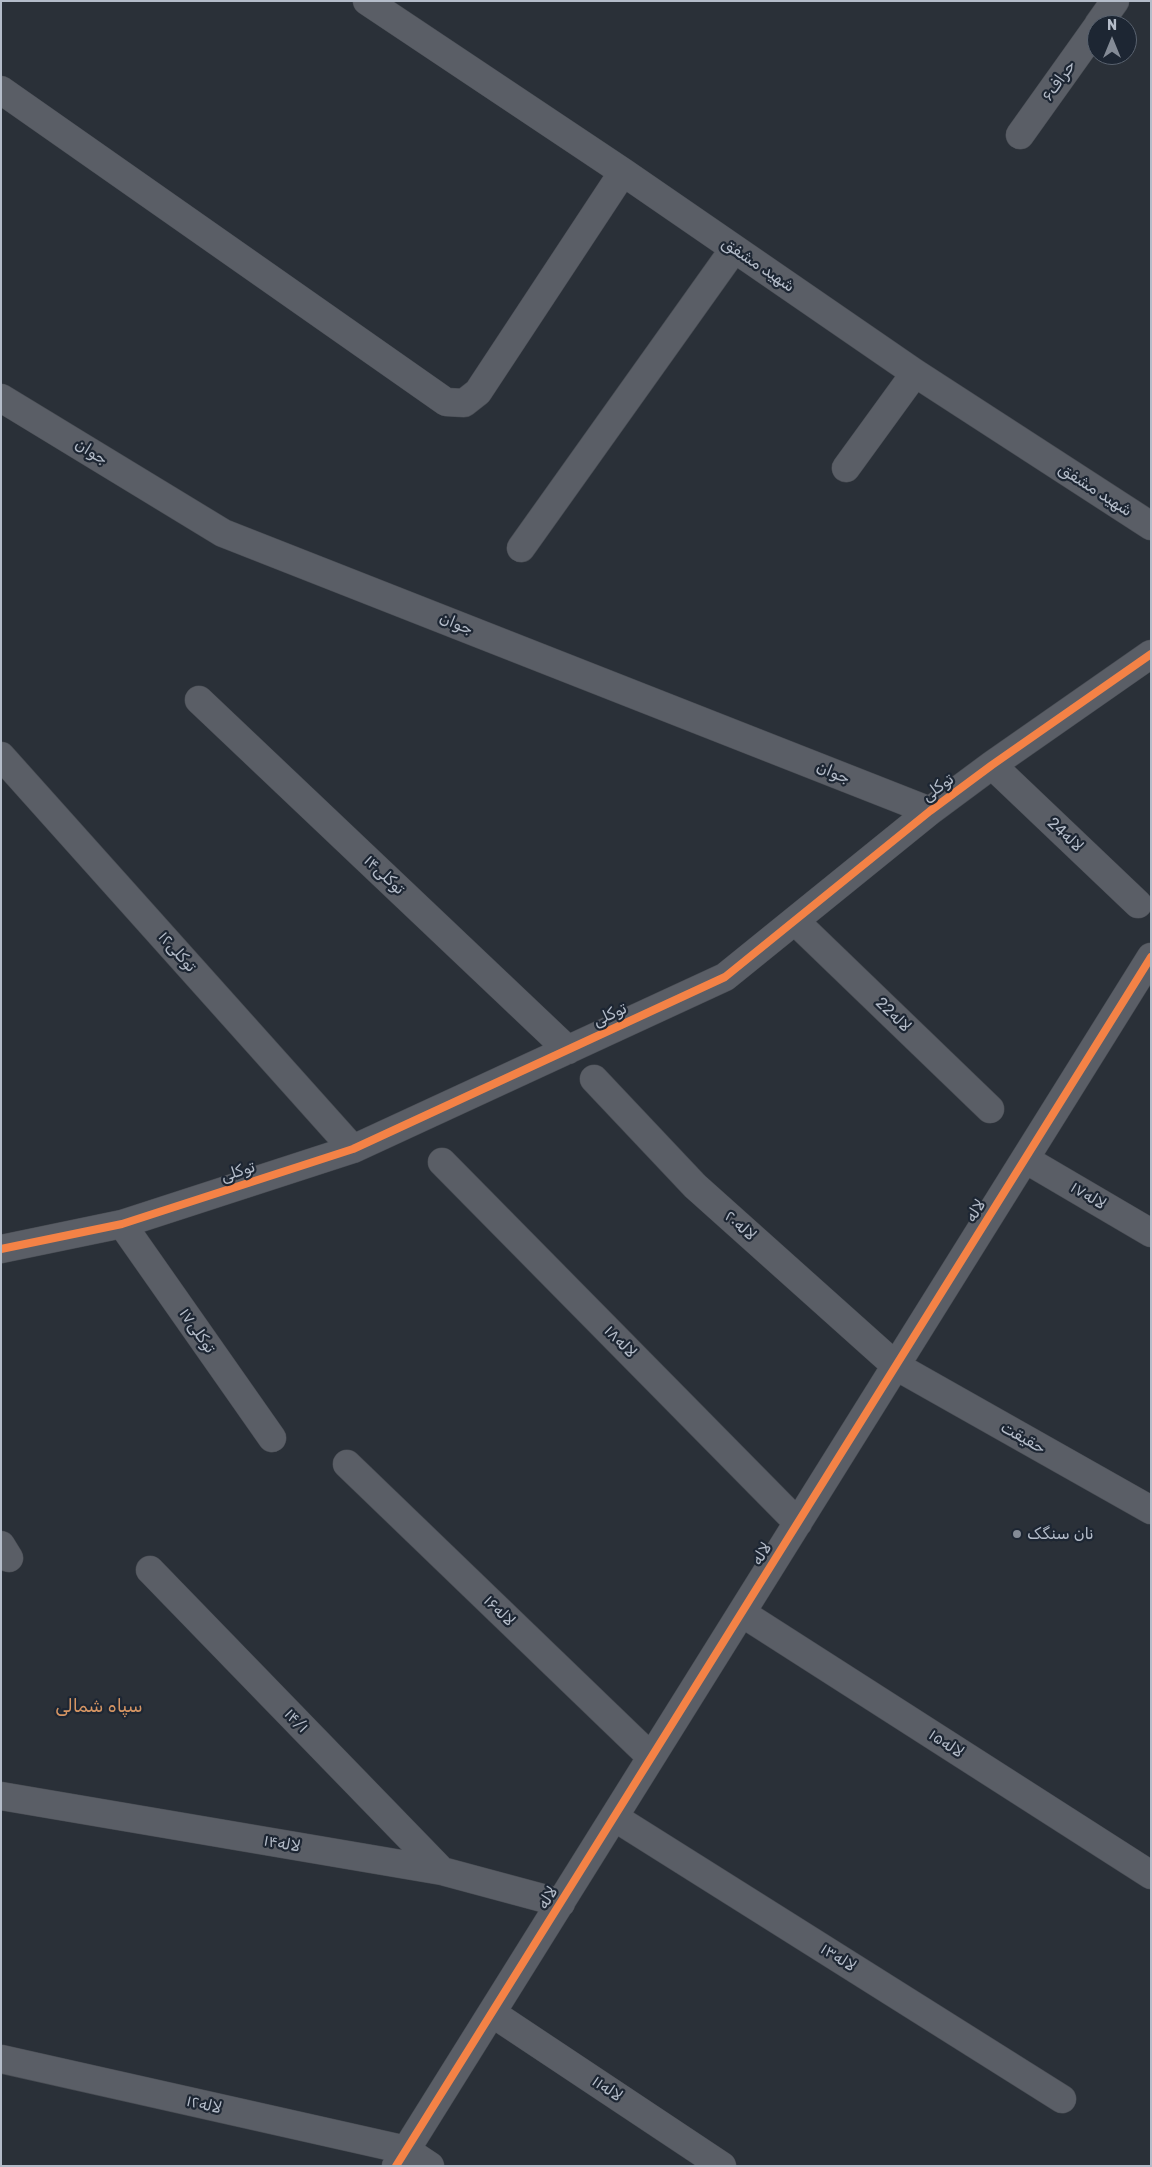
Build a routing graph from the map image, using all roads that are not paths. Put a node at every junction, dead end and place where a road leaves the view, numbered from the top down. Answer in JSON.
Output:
{"nodes":[{"id":1,"x":367,"y":1,"type":"edge"},
{"id":2,"x":1115,"y":1,"type":"edge"},
{"id":3,"x":1105,"y":15,"type":"edge"},
{"id":4,"x":1087,"y":41,"type":"edge"},
{"id":5,"x":1,"y":90,"type":"edge"},
{"id":6,"x":1020,"y":135,"type":"dead end"},
{"id":7,"x":623,"y":172,"type":"junction"},
{"id":8,"x":734,"y":249,"type":"junction"},
{"id":9,"x":915,"y":373,"type":"junction"},
{"id":10,"x":1,"y":398,"type":"edge"},
{"id":11,"x":846,"y":468,"type":"dead end"},
{"id":12,"x":1151,"y":526,"type":"edge"},
{"id":13,"x":521,"y":548,"type":"dead end"},
{"id":14,"x":1151,"y":654,"type":"edge"},
{"id":15,"x":199,"y":700,"type":"dead end"},
{"id":16,"x":1,"y":756,"type":"edge"},
{"id":17,"x":992,"y":765,"type":"junction"},
{"id":18,"x":930,"y":812,"type":"junction"},
{"id":19,"x":1138,"y":904,"type":"dead end"},
{"id":20,"x":795,"y":921,"type":"junction"},
{"id":21,"x":1151,"y":957,"type":"edge"},
{"id":22,"x":568,"y":1050,"type":"junction"},
{"id":23,"x":594,"y":1078,"type":"dead end"},
{"id":24,"x":990,"y":1109,"type":"dead end"},
{"id":25,"x":353,"y":1149,"type":"junction"},
{"id":26,"x":1025,"y":1159,"type":"junction"},
{"id":27,"x":442,"y":1162,"type":"dead end"},
{"id":28,"x":122,"y":1224,"type":"junction"},
{"id":29,"x":1151,"y":1233,"type":"edge"},
{"id":30,"x":3,"y":1246,"type":"edge"},
{"id":31,"x":896,"y":1366,"type":"junction"},
{"id":32,"x":272,"y":1438,"type":"dead end"},
{"id":33,"x":347,"y":1464,"type":"dead end"},
{"id":34,"x":1151,"y":1510,"type":"edge"},
{"id":35,"x":798,"y":1523,"type":"junction"},
{"id":36,"x":150,"y":1570,"type":"dead end"},
{"id":37,"x":742,"y":1613,"type":"junction"},
{"id":38,"x":651,"y":1758,"type":"junction"},
{"id":39,"x":1,"y":1796,"type":"edge"},
{"id":40,"x":614,"y":1817,"type":"junction"},
{"id":41,"x":442,"y":1871,"type":"junction"},
{"id":42,"x":1151,"y":1875,"type":"edge"},
{"id":43,"x":560,"y":1903,"type":"junction"},
{"id":44,"x":492,"y":2013,"type":"junction"},
{"id":45,"x":1,"y":2059,"type":"edge"},
{"id":46,"x":1062,"y":2100,"type":"dead end"},
{"id":47,"x":401,"y":2158,"type":"edge"},
{"id":48,"x":430,"y":2166,"type":"edge"},
{"id":49,"x":722,"y":2166,"type":"edge"}],
"edges":[{"from":1,"to":7,"type":"street","name":"شهید مشفق"},
{"from":2,"to":3,"type":"street","name":"حراف۶"},
{"from":4,"to":6,"type":"street","name":"حراف۶"},
{"from":5,"to":7,"type":"street"},
{"from":7,"to":8,"type":"street","name":"شهید مشفق"},
{"from":8,"to":9,"type":"street","name":"شهید مشفق"},
{"from":8,"to":13,"type":"street"},
{"from":9,"to":11,"type":"street"},
{"from":9,"to":12,"type":"street","name":"شهید مشفق"},
{"from":10,"to":18,"type":"street","name":"جوان"},
{"from":14,"to":17,"type":"street","name":"توکلی"},
{"from":15,"to":22,"type":"street","name":"توکلی۱۴"},
{"from":16,"to":25,"type":"street","name":"توکلی۱۲"},
{"from":17,"to":18,"type":"street","name":"توکلی"},
{"from":17,"to":19,"type":"street","name":"24لاله"},
{"from":18,"to":20,"type":"street","name":"توکلی"},
{"from":20,"to":22,"type":"street","name":"توکلی"},
{"from":20,"to":24,"type":"street","name":"22لاله"},
{"from":21,"to":26,"type":"street","name":"لاله"},
{"from":22,"to":25,"type":"street","name":"توکلی"},
{"from":23,"to":31,"type":"street","name":"لاله۲۰"},
{"from":25,"to":28,"type":"street","name":"توکلی"},
{"from":26,"to":29,"type":"street","name":"لاله۱۷"},
{"from":26,"to":31,"type":"street","name":"لاله"},
{"from":27,"to":35,"type":"street","name":"لاله۱۸"},
{"from":28,"to":30,"type":"street","name":"توکلی"},
{"from":28,"to":32,"type":"street","name":"توکلی۱۷"},
{"from":31,"to":34,"type":"street","name":"حقیقت"},
{"from":31,"to":35,"type":"street","name":"لاله"},
{"from":33,"to":38,"type":"street","name":"لاله۱۶"},
{"from":35,"to":37,"type":"street","name":"لاله"},
{"from":36,"to":41,"type":"street","name":"۱۴/۱"},
{"from":37,"to":38,"type":"street","name":"لاله"},
{"from":37,"to":42,"type":"street","name":"لاله۱۵"},
{"from":38,"to":40,"type":"street","name":"لاله"},
{"from":39,"to":41,"type":"street","name":"لاله۱۴"},
{"from":40,"to":43,"type":"street","name":"لاله"},
{"from":40,"to":46,"type":"street","name":"لاله۱۳"},
{"from":41,"to":43,"type":"street","name":"لاله۱۴"},
{"from":43,"to":44,"type":"street","name":"لاله"},
{"from":44,"to":47,"type":"street","name":"لاله"},
{"from":44,"to":49,"type":"street","name":"لاله۱۱"},
{"from":45,"to":47,"type":"street","name":"لاله۱۲"},
{"from":47,"to":48,"type":"street"}]}
